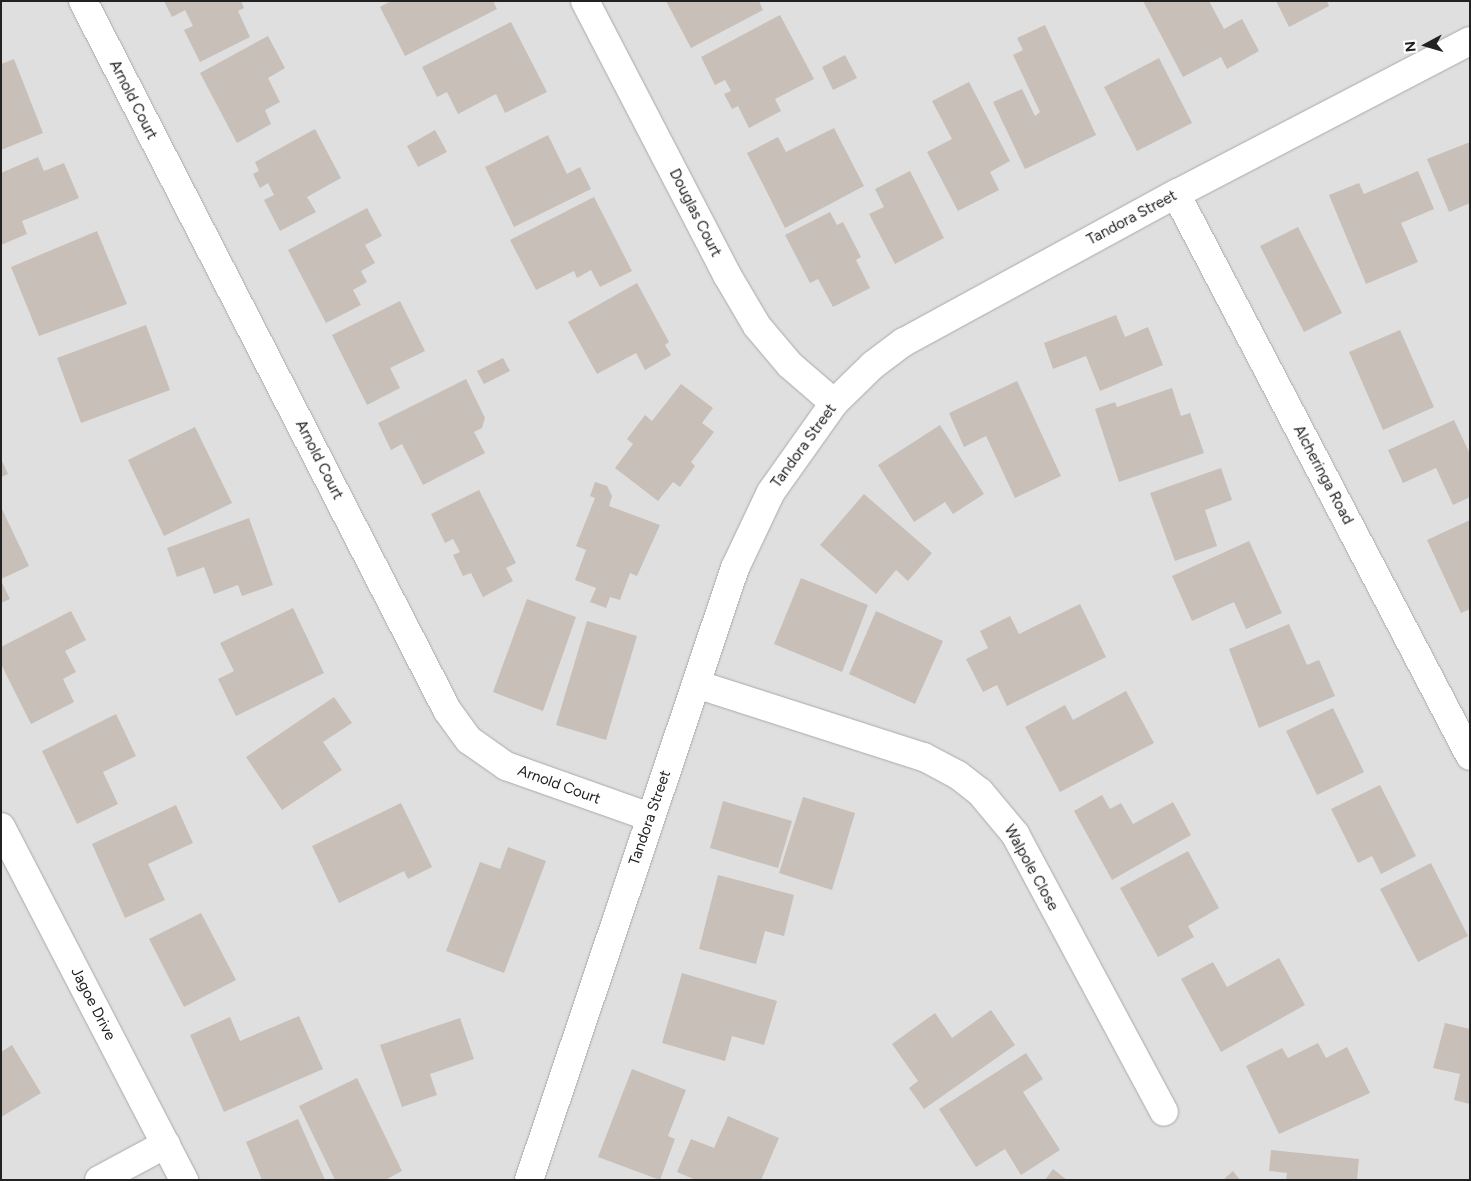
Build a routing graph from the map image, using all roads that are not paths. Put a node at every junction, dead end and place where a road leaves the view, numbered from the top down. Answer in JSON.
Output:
{"nodes":[{"id":1,"x":83,"y":1,"type":"edge"},
{"id":2,"x":585,"y":1,"type":"edge"},
{"id":3,"x":1470,"y":42,"type":"edge"},
{"id":4,"x":1176,"y":194,"type":"junction"},
{"id":5,"x":834,"y":404,"type":"junction"},
{"id":6,"x":696,"y":684,"type":"junction"},
{"id":7,"x":1470,"y":756,"type":"edge"},
{"id":8,"x":650,"y":817,"type":"junction"},
{"id":9,"x":1,"y":828,"type":"edge"},
{"id":10,"x":1164,"y":1112,"type":"dead end"},
{"id":11,"x":166,"y":1144,"type":"junction"},
{"id":12,"x":99,"y":1180,"type":"edge"},
{"id":13,"x":184,"y":1180,"type":"edge"},
{"id":14,"x":529,"y":1180,"type":"edge"}],
"edges":[{"from":1,"to":8,"type":"street","name":"Arnold Court"},
{"from":2,"to":5,"type":"street","name":"Douglas Court"},
{"from":3,"to":4,"type":"street","name":"Tandora Street"},
{"from":4,"to":5,"type":"street","name":"Tandora Street"},
{"from":4,"to":7,"type":"street","name":"Alcheringa Road"},
{"from":5,"to":6,"type":"street","name":"Tandora Street"},
{"from":6,"to":8,"type":"street","name":"Tandora Street"},
{"from":6,"to":10,"type":"street","name":"Walpole Close"},
{"from":8,"to":14,"type":"street","name":"Tandora Street"},
{"from":9,"to":11,"type":"street","name":"Jagoe Drive"},
{"from":11,"to":12,"type":"street"},
{"from":11,"to":13,"type":"street","name":"Jagoe Drive"}]}
